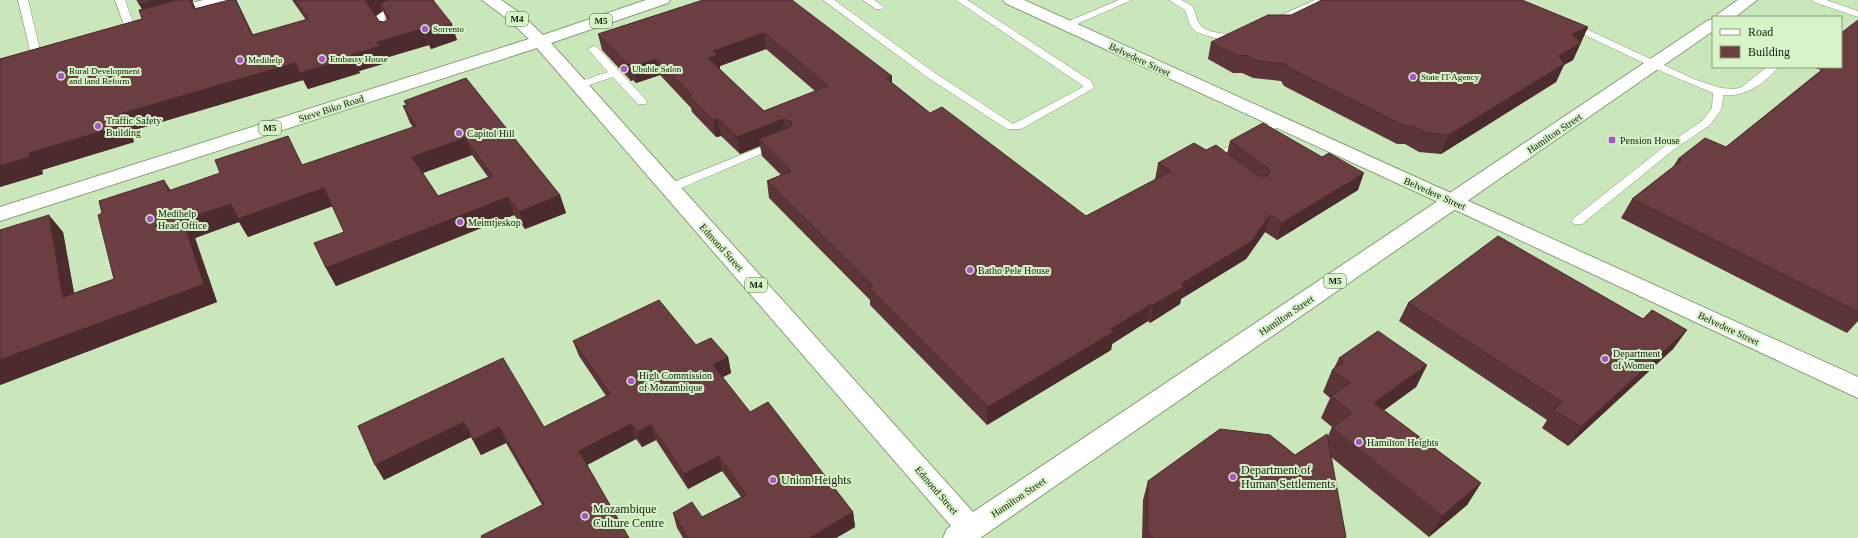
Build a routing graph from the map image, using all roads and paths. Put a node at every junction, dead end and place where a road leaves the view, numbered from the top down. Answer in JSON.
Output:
{"nodes":[{"id":1,"x":23,"y":0,"type":"edge"},
{"id":2,"x":120,"y":0,"type":"edge"},
{"id":3,"x":221,"y":0,"type":"edge"},
{"id":4,"x":430,"y":0,"type":"edge"},
{"id":5,"x":490,"y":0,"type":"edge"},
{"id":6,"x":662,"y":0,"type":"edge"},
{"id":7,"x":828,"y":0,"type":"edge"},
{"id":8,"x":868,"y":0,"type":"edge"},
{"id":9,"x":961,"y":0,"type":"edge"},
{"id":10,"x":1011,"y":0,"type":"edge"},
{"id":11,"x":1127,"y":0,"type":"edge"},
{"id":12,"x":1174,"y":0,"type":"edge"},
{"id":13,"x":1748,"y":0,"type":"edge"},
{"id":14,"x":1817,"y":0,"type":"edge"},
{"id":15,"x":1321,"y":1,"type":"edge"},
{"id":16,"x":879,"y":7,"type":"dead end"},
{"id":17,"x":1842,"y":9,"type":"junction"},
{"id":18,"x":1858,"y":14,"type":"edge"},
{"id":19,"x":1725,"y":16,"type":"edge"},
{"id":20,"x":1833,"y":16,"type":"edge"},
{"id":21,"x":1563,"y":20,"type":"edge"},
{"id":22,"x":135,"y":23,"type":"joint"},
{"id":23,"x":1067,"y":25,"type":"junction"},
{"id":24,"x":1263,"y":25,"type":"edge"},
{"id":25,"x":1712,"y":25,"type":"edge"},
{"id":26,"x":390,"y":34,"type":"edge"},
{"id":27,"x":1243,"y":34,"type":"edge"},
{"id":28,"x":540,"y":41,"type":"junction"},
{"id":29,"x":593,"y":49,"type":"dead end"},
{"id":30,"x":35,"y":50,"type":"edge"},
{"id":31,"x":1654,"y":65,"type":"junction"},
{"id":32,"x":1772,"y":68,"type":"edge"},
{"id":33,"x":615,"y":73,"type":"junction"},
{"id":34,"x":579,"y":85,"type":"junction"},
{"id":35,"x":1718,"y":91,"type":"junction"},
{"id":36,"x":642,"y":102,"type":"dead end"},
{"id":37,"x":1279,"y":122,"type":"junction"},
{"id":38,"x":787,"y":140,"type":"edge"},
{"id":39,"x":1232,"y":172,"type":"edge"},
{"id":40,"x":670,"y":188,"type":"junction"},
{"id":41,"x":1454,"y":201,"type":"junction"},
{"id":42,"x":0,"y":214,"type":"edge"},
{"id":43,"x":1578,"y":221,"type":"dead end"},
{"id":44,"x":1858,"y":388,"type":"edge"},
{"id":45,"x":969,"y":535,"type":"edge"}],
"edges":[{"from":1,"to":30,"type":"lane"},
{"from":2,"to":22,"type":"lane"},
{"from":3,"to":22,"type":"main road"},
{"from":4,"to":26,"type":"lane"},
{"from":5,"to":28,"type":"main road","name":"Edmond Street","number":"M4"},
{"from":6,"to":28,"type":"main road","name":"Steve Biko Road","number":"M5"},
{"from":7,"to":9,"type":"lane"},
{"from":8,"to":16,"type":"lane"},
{"from":10,"to":23,"type":"main road","name":"Belvedere Street"},
{"from":11,"to":23,"type":"lane"},
{"from":12,"to":27,"type":"lane"},
{"from":13,"to":19,"type":"main road"},
{"from":14,"to":17,"type":"lane"},
{"from":15,"to":24,"type":"lane"},
{"from":17,"to":18,"type":"lane"},
{"from":17,"to":20,"type":"lane"},
{"from":21,"to":31,"type":"lane"},
{"from":23,"to":37,"type":"main road","name":"Belvedere Street"},
{"from":25,"to":31,"type":"main road","name":"Hamilton Street","number":"M5"},
{"from":28,"to":34,"type":"main road","name":"Edmond Street","number":"M4"},
{"from":28,"to":42,"type":"main road","name":"Steve Biko Road","number":"M5"},
{"from":29,"to":33,"type":"lane"},
{"from":31,"to":35,"type":"lane"},
{"from":31,"to":41,"type":"main road","name":"Hamilton Street","number":"M5"},
{"from":32,"to":35,"type":"lane"},
{"from":33,"to":34,"type":"lane"},
{"from":33,"to":36,"type":"lane"},
{"from":34,"to":40,"type":"main road","name":"Edmond Street","number":"M4"},
{"from":35,"to":43,"type":"lane"},
{"from":37,"to":39,"type":"lane"},
{"from":37,"to":41,"type":"main road","name":"Belvedere Street"},
{"from":38,"to":40,"type":"lane"},
{"from":40,"to":45,"type":"main road","name":"Edmond Street","number":"M4"},
{"from":41,"to":44,"type":"main road","name":"Belvedere Street"},
{"from":41,"to":45,"type":"main road","name":"Hamilton Street","number":"M5"}]}
